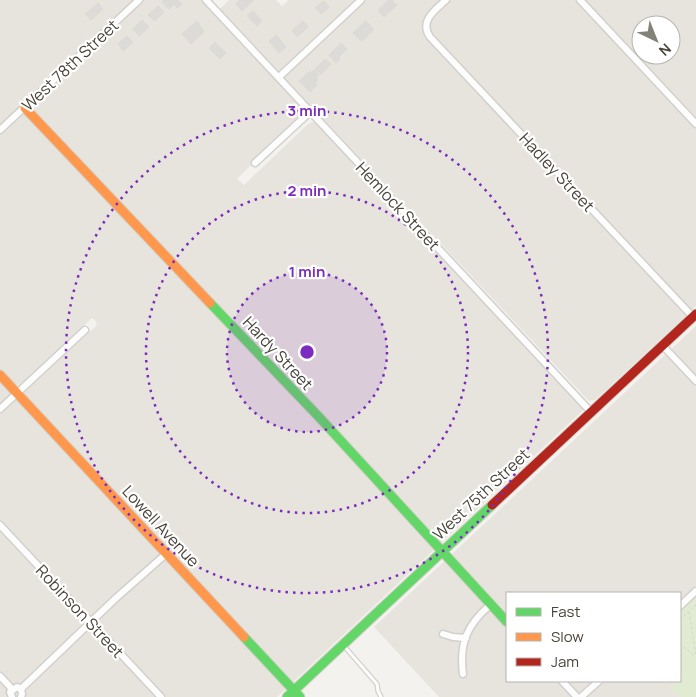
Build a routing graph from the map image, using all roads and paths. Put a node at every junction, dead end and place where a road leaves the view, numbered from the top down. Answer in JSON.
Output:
{"nodes":[{"id":1,"x":140,"y":0,"type":"edge"},
{"id":2,"x":206,"y":0,"type":"edge"},
{"id":3,"x":361,"y":0,"type":"edge"},
{"id":4,"x":446,"y":0,"type":"edge"},
{"id":5,"x":580,"y":0,"type":"edge"},
{"id":6,"x":279,"y":77,"type":"junction"},
{"id":7,"x":25,"y":108,"type":"junction"},
{"id":8,"x":310,"y":112,"type":"junction"},
{"id":9,"x":696,"y":124,"type":"edge"},
{"id":10,"x":0,"y":130,"type":"edge"},
{"id":11,"x":256,"y":163,"type":"dead end"},
{"id":12,"x":695,"y":315,"type":"edge"},
{"id":13,"x":85,"y":330,"type":"dead end"},
{"id":14,"x":663,"y":346,"type":"junction"},
{"id":15,"x":0,"y":375,"type":"edge"},
{"id":16,"x":696,"y":381,"type":"edge"},
{"id":17,"x":17,"y":393,"type":"junction"},
{"id":18,"x":0,"y":409,"type":"edge"},
{"id":19,"x":591,"y":412,"type":"junction"},
{"id":20,"x":0,"y":525,"type":"edge"},
{"id":21,"x":442,"y":552,"type":"junction"},
{"id":22,"x":166,"y":554,"type":"junction"},
{"id":23,"x":696,"y":591,"type":"edge"},
{"id":24,"x":490,"y":605,"type":"junction"},
{"id":25,"x":681,"y":605,"type":"edge"},
{"id":26,"x":696,"y":605,"type":"edge"},
{"id":27,"x":689,"y":612,"type":"junction"},
{"id":28,"x":681,"y":619,"type":"edge"},
{"id":29,"x":506,"y":621,"type":"edge"},
{"id":30,"x":91,"y":622,"type":"junction"},
{"id":31,"x":443,"y":634,"type":"dead end"},
{"id":32,"x":466,"y":638,"type":"junction"},
{"id":33,"x":343,"y":645,"type":"junction"},
{"id":34,"x":681,"y":645,"type":"edge"},
{"id":35,"x":696,"y":656,"type":"edge"},
{"id":36,"x":463,"y":674,"type":"dead end"},
{"id":37,"x":0,"y":676,"type":"edge"},
{"id":38,"x":563,"y":682,"type":"edge"},
{"id":39,"x":598,"y":682,"type":"edge"},
{"id":40,"x":12,"y":689,"type":"junction"},
{"id":41,"x":20,"y":689,"type":"junction"},
{"id":42,"x":294,"y":695,"type":"edge"},
{"id":43,"x":12,"y":697,"type":"edge"},
{"id":44,"x":21,"y":697,"type":"edge"},
{"id":45,"x":161,"y":697,"type":"edge"},
{"id":46,"x":382,"y":697,"type":"edge"},
{"id":47,"x":577,"y":697,"type":"edge"},
{"id":48,"x":581,"y":697,"type":"edge"}],
"edges":[{"from":1,"to":7,"type":"street","name":"West 78th Street"},
{"from":2,"to":6,"type":"street","name":"Hemlock Street"},
{"from":3,"to":6,"type":"street"},
{"from":4,"to":12,"type":"street","name":"Hadley Street"},
{"from":5,"to":9,"type":"street"},
{"from":6,"to":8,"type":"street","name":"Hemlock Street"},
{"from":7,"to":10,"type":"street","name":"West 78th Street"},
{"from":7,"to":21,"type":"street","name":"Hardy Street"},
{"from":8,"to":11,"type":"street"},
{"from":8,"to":19,"type":"street","name":"Hemlock Street"},
{"from":12,"to":14,"type":"street","name":"West 75th Street"},
{"from":13,"to":17,"type":"street"},
{"from":14,"to":16,"type":"street"},
{"from":14,"to":19,"type":"street","name":"West 75th Street"},
{"from":15,"to":17,"type":"street","name":"Lowell Avenue"},
{"from":17,"to":18,"type":"street"},
{"from":17,"to":22,"type":"street","name":"Lowell Avenue"},
{"from":19,"to":21,"type":"street","name":"West 75th Street"},
{"from":20,"to":30,"type":"street","name":"Robinson Street"},
{"from":21,"to":24,"type":"street","name":"Hardy Street"},
{"from":21,"to":33,"type":"street","name":"West 75th Street"},
{"from":22,"to":30,"type":"street"},
{"from":22,"to":42,"type":"street","name":"Lowell Avenue"},
{"from":23,"to":25,"type":"street"},
{"from":24,"to":29,"type":"street","name":"Hardy Street"},
{"from":24,"to":32,"type":"street"},
{"from":26,"to":27,"type":"path"},
{"from":27,"to":28,"type":"path"},
{"from":27,"to":35,"type":"path"},
{"from":30,"to":41,"type":"street"},
{"from":30,"to":45,"type":"street","name":"Robinson Street"},
{"from":31,"to":32,"type":"street"},
{"from":32,"to":36,"type":"street"},
{"from":33,"to":42,"type":"street","name":"West 75th Street"},
{"from":33,"to":46,"type":"lane"},
{"from":34,"to":35,"type":"path"},
{"from":37,"to":40,"type":"street"},
{"from":38,"to":47,"type":"street"},
{"from":39,"to":48,"type":"street"},
{"from":40,"to":41,"type":"street"},
{"from":40,"to":43,"type":"street"},
{"from":41,"to":44,"type":"street"}]}
